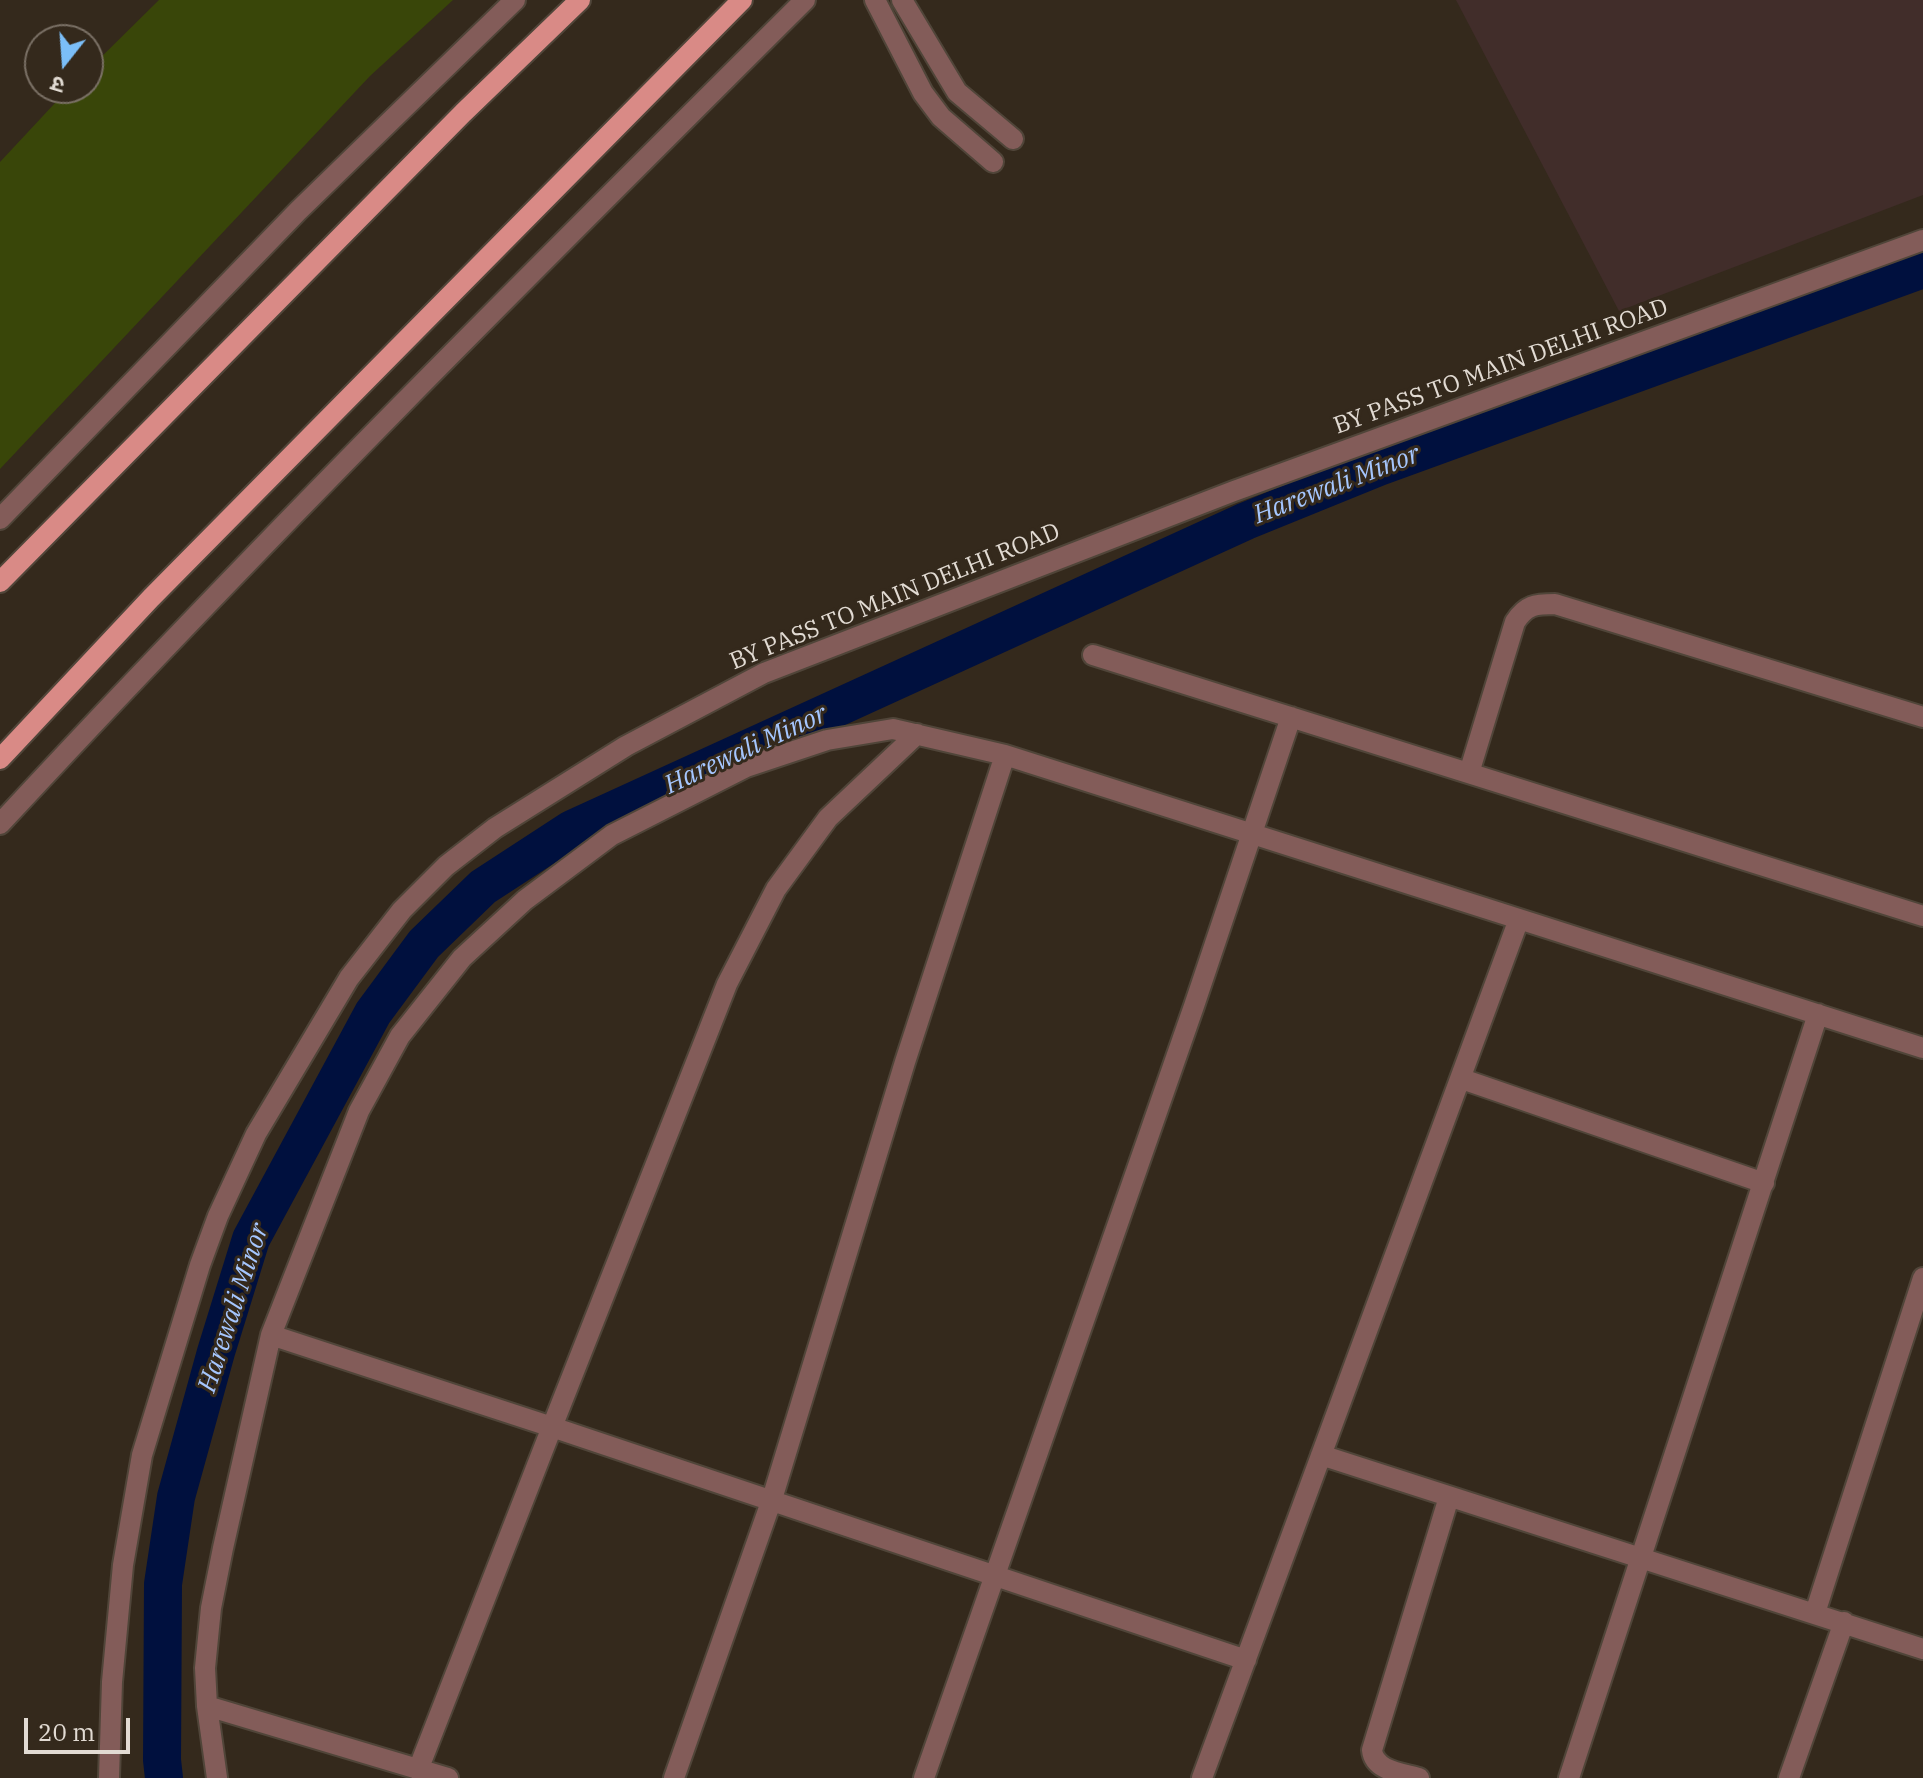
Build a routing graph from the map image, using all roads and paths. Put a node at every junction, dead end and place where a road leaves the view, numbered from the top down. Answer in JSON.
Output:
{"nodes":[{"id":1,"x":515,"y":0,"type":"edge"},
{"id":2,"x":580,"y":0,"type":"edge"},
{"id":3,"x":742,"y":0,"type":"edge"},
{"id":4,"x":805,"y":0,"type":"edge"},
{"id":5,"x":875,"y":0,"type":"edge"},
{"id":6,"x":902,"y":0,"type":"edge"},
{"id":7,"x":1013,"y":139,"type":"dead end"},
{"id":8,"x":993,"y":162,"type":"dead end"},
{"id":9,"x":1923,"y":240,"type":"edge"},
{"id":10,"x":0,"y":519,"type":"edge"},
{"id":11,"x":0,"y":582,"type":"edge"},
{"id":12,"x":1093,"y":655,"type":"dead end"},
{"id":13,"x":1291,"y":717,"type":"junction"},
{"id":14,"x":1923,"y":717,"type":"edge"},
{"id":15,"x":917,"y":734,"type":"junction"},
{"id":16,"x":1005,"y":755,"type":"junction"},
{"id":17,"x":0,"y":759,"type":"edge"},
{"id":18,"x":1469,"y":773,"type":"junction"},
{"id":19,"x":0,"y":824,"type":"edge"},
{"id":20,"x":1252,"y":833,"type":"junction"},
{"id":21,"x":1923,"y":916,"type":"edge"},
{"id":22,"x":1519,"y":919,"type":"junction"},
{"id":23,"x":1818,"y":1014,"type":"junction"},
{"id":24,"x":1923,"y":1048,"type":"edge"},
{"id":25,"x":1462,"y":1079,"type":"junction"},
{"id":26,"x":1764,"y":1183,"type":"junction"},
{"id":27,"x":1923,"y":1278,"type":"edge"},
{"id":28,"x":271,"y":1335,"type":"junction"},
{"id":29,"x":552,"y":1427,"type":"junction"},
{"id":30,"x":1321,"y":1455,"type":"junction"},
{"id":31,"x":1449,"y":1497,"type":"junction"},
{"id":32,"x":772,"y":1499,"type":"junction"},
{"id":33,"x":1640,"y":1559,"type":"junction"},
{"id":34,"x":996,"y":1575,"type":"junction"},
{"id":35,"x":1815,"y":1613,"type":"junction"},
{"id":36,"x":1844,"y":1622,"type":"junction"},
{"id":37,"x":1923,"y":1649,"type":"edge"},
{"id":38,"x":1246,"y":1660,"type":"junction"},
{"id":39,"x":207,"y":1706,"type":"junction"},
{"id":40,"x":418,"y":1770,"type":"junction"},
{"id":41,"x":109,"y":1778,"type":"edge"},
{"id":42,"x":217,"y":1778,"type":"edge"},
{"id":43,"x":448,"y":1778,"type":"edge"},
{"id":44,"x":674,"y":1778,"type":"edge"},
{"id":45,"x":924,"y":1778,"type":"edge"},
{"id":46,"x":1202,"y":1778,"type":"edge"},
{"id":47,"x":1419,"y":1778,"type":"edge"},
{"id":48,"x":1569,"y":1778,"type":"edge"},
{"id":49,"x":1789,"y":1778,"type":"edge"}],
"edges":[{"from":1,"to":10,"type":"street"},
{"from":2,"to":11,"type":"main road"},
{"from":3,"to":17,"type":"main road"},
{"from":4,"to":19,"type":"street"},
{"from":5,"to":8,"type":"street"},
{"from":6,"to":7,"type":"street"},
{"from":9,"to":41,"type":"street","name":"BY PASS TO MAIN DELHI ROAD"},
{"from":12,"to":13,"type":"street"},
{"from":13,"to":18,"type":"street"},
{"from":13,"to":20,"type":"street"},
{"from":14,"to":18,"type":"street"},
{"from":15,"to":16,"type":"street"},
{"from":15,"to":28,"type":"street"},
{"from":15,"to":29,"type":"street"},
{"from":16,"to":20,"type":"street"},
{"from":16,"to":32,"type":"street"},
{"from":18,"to":21,"type":"street"},
{"from":20,"to":22,"type":"street"},
{"from":20,"to":34,"type":"street"},
{"from":22,"to":23,"type":"street"},
{"from":22,"to":25,"type":"street"},
{"from":23,"to":24,"type":"street"},
{"from":23,"to":26,"type":"street"},
{"from":25,"to":26,"type":"street"},
{"from":25,"to":30,"type":"street"},
{"from":26,"to":33,"type":"street"},
{"from":27,"to":35,"type":"street"},
{"from":28,"to":29,"type":"street"},
{"from":28,"to":39,"type":"street"},
{"from":29,"to":32,"type":"street"},
{"from":29,"to":40,"type":"street"},
{"from":30,"to":31,"type":"street"},
{"from":30,"to":38,"type":"street"},
{"from":31,"to":33,"type":"street"},
{"from":31,"to":47,"type":"street"},
{"from":32,"to":34,"type":"street"},
{"from":32,"to":44,"type":"street"},
{"from":33,"to":35,"type":"street"},
{"from":33,"to":48,"type":"street"},
{"from":34,"to":38,"type":"street"},
{"from":34,"to":45,"type":"street"},
{"from":35,"to":36,"type":"street"},
{"from":36,"to":37,"type":"street"},
{"from":36,"to":49,"type":"street"},
{"from":38,"to":46,"type":"street"},
{"from":39,"to":40,"type":"street"},
{"from":39,"to":42,"type":"street"},
{"from":40,"to":43,"type":"street"}]}
